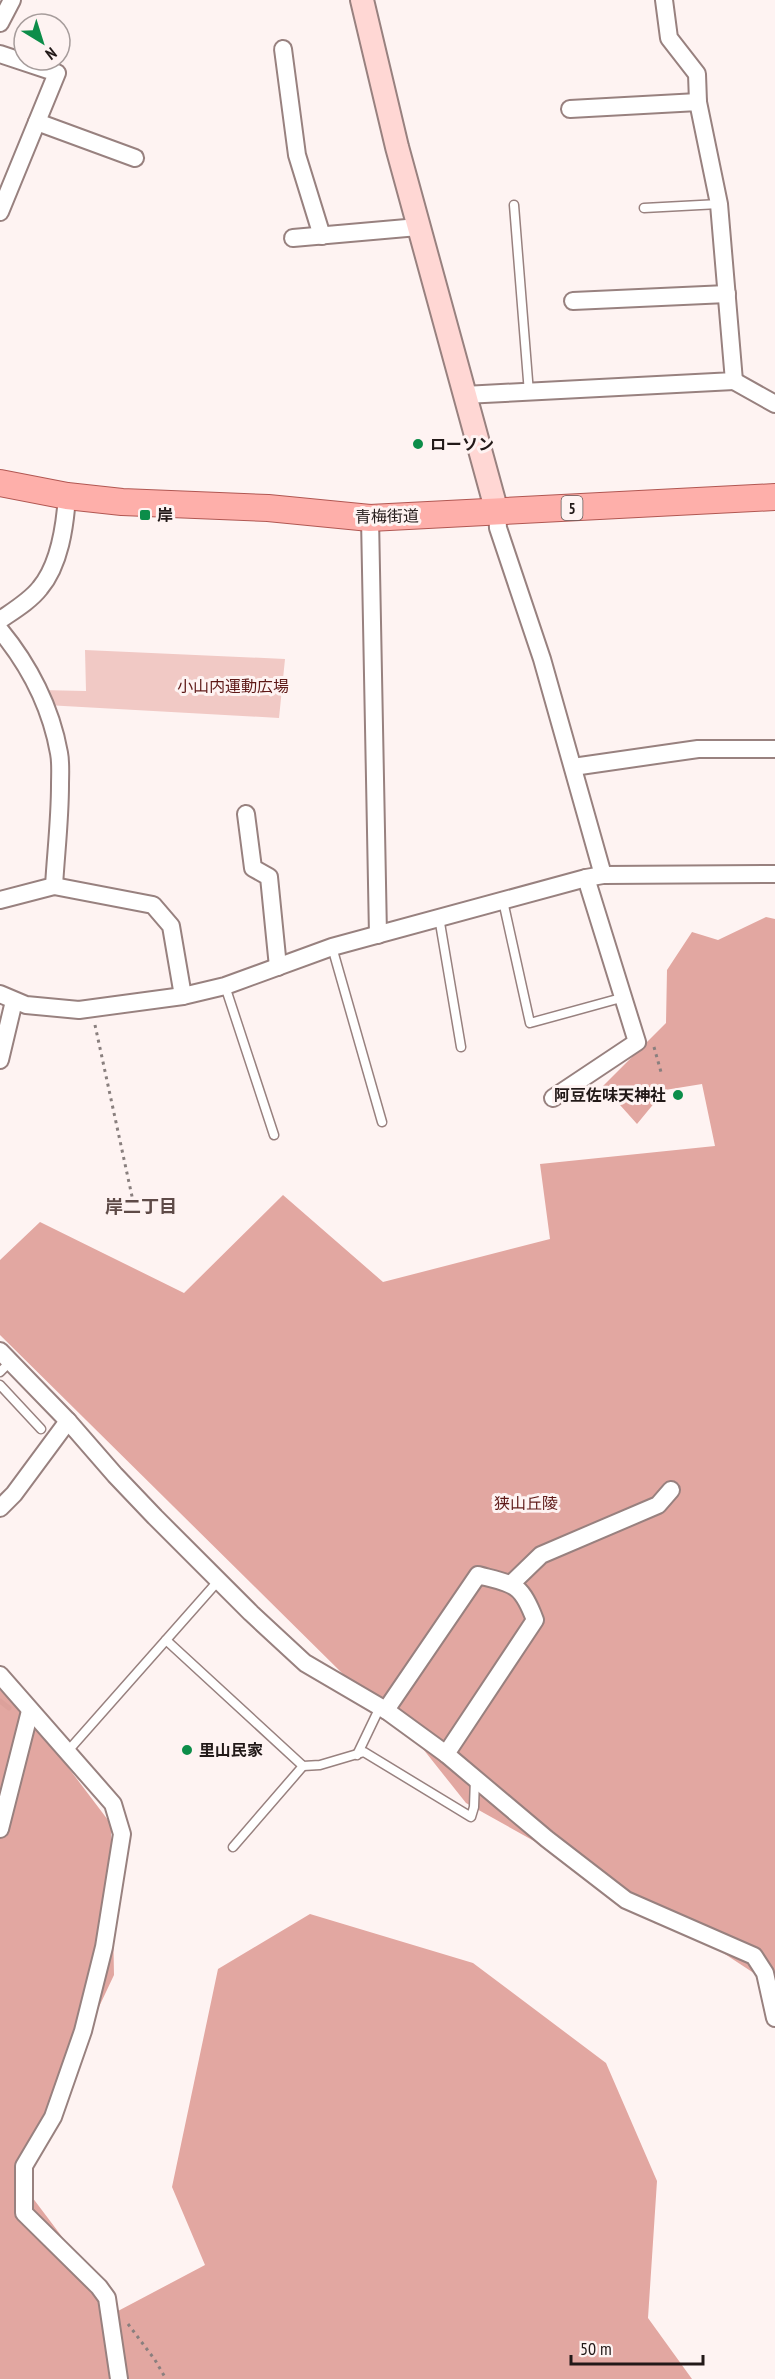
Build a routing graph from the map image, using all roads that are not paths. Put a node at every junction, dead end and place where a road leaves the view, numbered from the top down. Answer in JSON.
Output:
{"nodes":[{"id":1,"x":12,"y":0,"type":"edge"},
{"id":2,"x":362,"y":0,"type":"edge"},
{"id":3,"x":664,"y":0,"type":"edge"},
{"id":4,"x":0,"y":23,"type":"edge"},
{"id":5,"x":284,"y":49,"type":"dead end"},
{"id":6,"x":0,"y":54,"type":"edge"},
{"id":7,"x":698,"y":102,"type":"junction"},
{"id":8,"x":570,"y":109,"type":"dead end"},
{"id":9,"x":37,"y":122,"type":"junction"},
{"id":10,"x":135,"y":158,"type":"dead end"},
{"id":11,"x":719,"y":204,"type":"junction"},
{"id":12,"x":514,"y":205,"type":"dead end"},
{"id":13,"x":644,"y":208,"type":"dead end"},
{"id":14,"x":0,"y":212,"type":"edge"},
{"id":15,"x":418,"y":227,"type":"junction"},
{"id":16,"x":322,"y":236,"type":"junction"},
{"id":17,"x":293,"y":238,"type":"dead end"},
{"id":18,"x":727,"y":294,"type":"junction"},
{"id":19,"x":573,"y":301,"type":"dead end"},
{"id":20,"x":734,"y":381,"type":"junction"},
{"id":21,"x":529,"y":393,"type":"junction"},
{"id":22,"x":464,"y":395,"type":"junction"},
{"id":23,"x":775,"y":404,"type":"edge"},
{"id":24,"x":0,"y":483,"type":"edge"},
{"id":25,"x":67,"y":495,"type":"junction"},
{"id":26,"x":775,"y":497,"type":"edge"},
{"id":27,"x":497,"y":512,"type":"junction"},
{"id":28,"x":370,"y":518,"type":"junction"},
{"id":29,"x":0,"y":620,"type":"edge"},
{"id":30,"x":0,"y":630,"type":"edge"},
{"id":31,"x":775,"y":749,"type":"edge"},
{"id":32,"x":573,"y":767,"type":"junction"},
{"id":33,"x":246,"y":814,"type":"dead end"},
{"id":34,"x":775,"y":874,"type":"edge"},
{"id":35,"x":603,"y":875,"type":"junction"},
{"id":36,"x":586,"y":878,"type":"junction"},
{"id":37,"x":54,"y":886,"type":"junction"},
{"id":38,"x":0,"y":900,"type":"edge"},
{"id":39,"x":503,"y":901,"type":"junction"},
{"id":40,"x":439,"y":917,"type":"junction"},
{"id":41,"x":378,"y":935,"type":"junction"},
{"id":42,"x":332,"y":947,"type":"junction"},
{"id":43,"x":278,"y":967,"type":"junction"},
{"id":44,"x":225,"y":986,"type":"junction"},
{"id":45,"x":183,"y":996,"type":"junction"},
{"id":46,"x":7,"y":997,"type":"edge"},
{"id":47,"x":621,"y":998,"type":"junction"},
{"id":48,"x":461,"y":1047,"type":"dead end"},
{"id":49,"x":0,"y":1060,"type":"edge"},
{"id":50,"x":553,"y":1098,"type":"dead end"},
{"id":51,"x":382,"y":1122,"type":"dead end"},
{"id":52,"x":274,"y":1135,"type":"dead end"},
{"id":53,"x":4,"y":1362,"type":"edge"},
{"id":54,"x":0,"y":1385,"type":"edge"},
{"id":55,"x":68,"y":1420,"type":"junction"},
{"id":56,"x":41,"y":1429,"type":"dead end"},
{"id":57,"x":671,"y":1490,"type":"dead end"},
{"id":58,"x":0,"y":1508,"type":"edge"},
{"id":59,"x":219,"y":1580,"type":"junction"},
{"id":60,"x":511,"y":1584,"type":"junction"},
{"id":61,"x":166,"y":1640,"type":"junction"},
{"id":62,"x":0,"y":1675,"type":"edge"},
{"id":63,"x":384,"y":1709,"type":"junction"},
{"id":64,"x":30,"y":1711,"type":"junction"},
{"id":65,"x":66,"y":1752,"type":"junction"},
{"id":66,"x":446,"y":1754,"type":"junction"},
{"id":67,"x":357,"y":1755,"type":"junction"},
{"id":68,"x":303,"y":1766,"type":"junction"},
{"id":69,"x":476,"y":1778,"type":"junction"},
{"id":70,"x":0,"y":1829,"type":"edge"},
{"id":71,"x":233,"y":1846,"type":"dead end"},
{"id":72,"x":775,"y":2018,"type":"edge"},
{"id":73,"x":119,"y":2379,"type":"edge"}],
"edges":[{"from":1,"to":4,"type":"street"},
{"from":2,"to":15,"type":"street"},
{"from":3,"to":7,"type":"street"},
{"from":5,"to":16,"type":"street"},
{"from":6,"to":9,"type":"street"},
{"from":7,"to":8,"type":"street"},
{"from":7,"to":11,"type":"street"},
{"from":9,"to":10,"type":"street"},
{"from":9,"to":14,"type":"street"},
{"from":11,"to":13,"type":"lane"},
{"from":11,"to":18,"type":"street"},
{"from":12,"to":21,"type":"lane"},
{"from":15,"to":16,"type":"street"},
{"from":15,"to":22,"type":"street"},
{"from":16,"to":17,"type":"street"},
{"from":18,"to":19,"type":"street"},
{"from":18,"to":20,"type":"street"},
{"from":20,"to":21,"type":"street"},
{"from":20,"to":23,"type":"street"},
{"from":21,"to":22,"type":"street"},
{"from":22,"to":27,"type":"street"},
{"from":24,"to":25,"type":"main road","name":"青梅街道","number":"5"},
{"from":25,"to":28,"type":"main road","name":"青梅街道","number":"5"},
{"from":25,"to":29,"type":"street"},
{"from":26,"to":27,"type":"main road","name":"青梅街道","number":"5"},
{"from":27,"to":28,"type":"main road","name":"青梅街道","number":"5"},
{"from":27,"to":32,"type":"street"},
{"from":28,"to":41,"type":"street"},
{"from":30,"to":37,"type":"street"},
{"from":31,"to":32,"type":"street"},
{"from":32,"to":35,"type":"street"},
{"from":33,"to":43,"type":"street"},
{"from":34,"to":35,"type":"street"},
{"from":35,"to":36,"type":"street"},
{"from":36,"to":39,"type":"street"},
{"from":36,"to":47,"type":"street"},
{"from":37,"to":38,"type":"street"},
{"from":37,"to":45,"type":"street"},
{"from":39,"to":40,"type":"street"},
{"from":39,"to":47,"type":"lane"},
{"from":40,"to":41,"type":"street"},
{"from":40,"to":48,"type":"lane"},
{"from":41,"to":42,"type":"street"},
{"from":42,"to":43,"type":"street"},
{"from":42,"to":51,"type":"lane"},
{"from":43,"to":44,"type":"street"},
{"from":44,"to":45,"type":"street"},
{"from":44,"to":52,"type":"lane"},
{"from":45,"to":46,"type":"street"},
{"from":46,"to":49,"type":"street"},
{"from":47,"to":50,"type":"street"},
{"from":53,"to":55,"type":"street"},
{"from":54,"to":56,"type":"lane"},
{"from":55,"to":58,"type":"street"},
{"from":55,"to":59,"type":"street"},
{"from":57,"to":60,"type":"street"},
{"from":59,"to":61,"type":"lane"},
{"from":59,"to":63,"type":"street"},
{"from":60,"to":63,"type":"street"},
{"from":60,"to":66,"type":"street"},
{"from":61,"to":65,"type":"lane"},
{"from":61,"to":68,"type":"lane"},
{"from":62,"to":64,"type":"street"},
{"from":63,"to":66,"type":"street"},
{"from":63,"to":67,"type":"lane"},
{"from":64,"to":65,"type":"street"},
{"from":64,"to":70,"type":"street"},
{"from":65,"to":73,"type":"street"},
{"from":66,"to":69,"type":"street"},
{"from":67,"to":68,"type":"lane"},
{"from":67,"to":69,"type":"lane"},
{"from":68,"to":71,"type":"lane"},
{"from":69,"to":72,"type":"street"}]}
